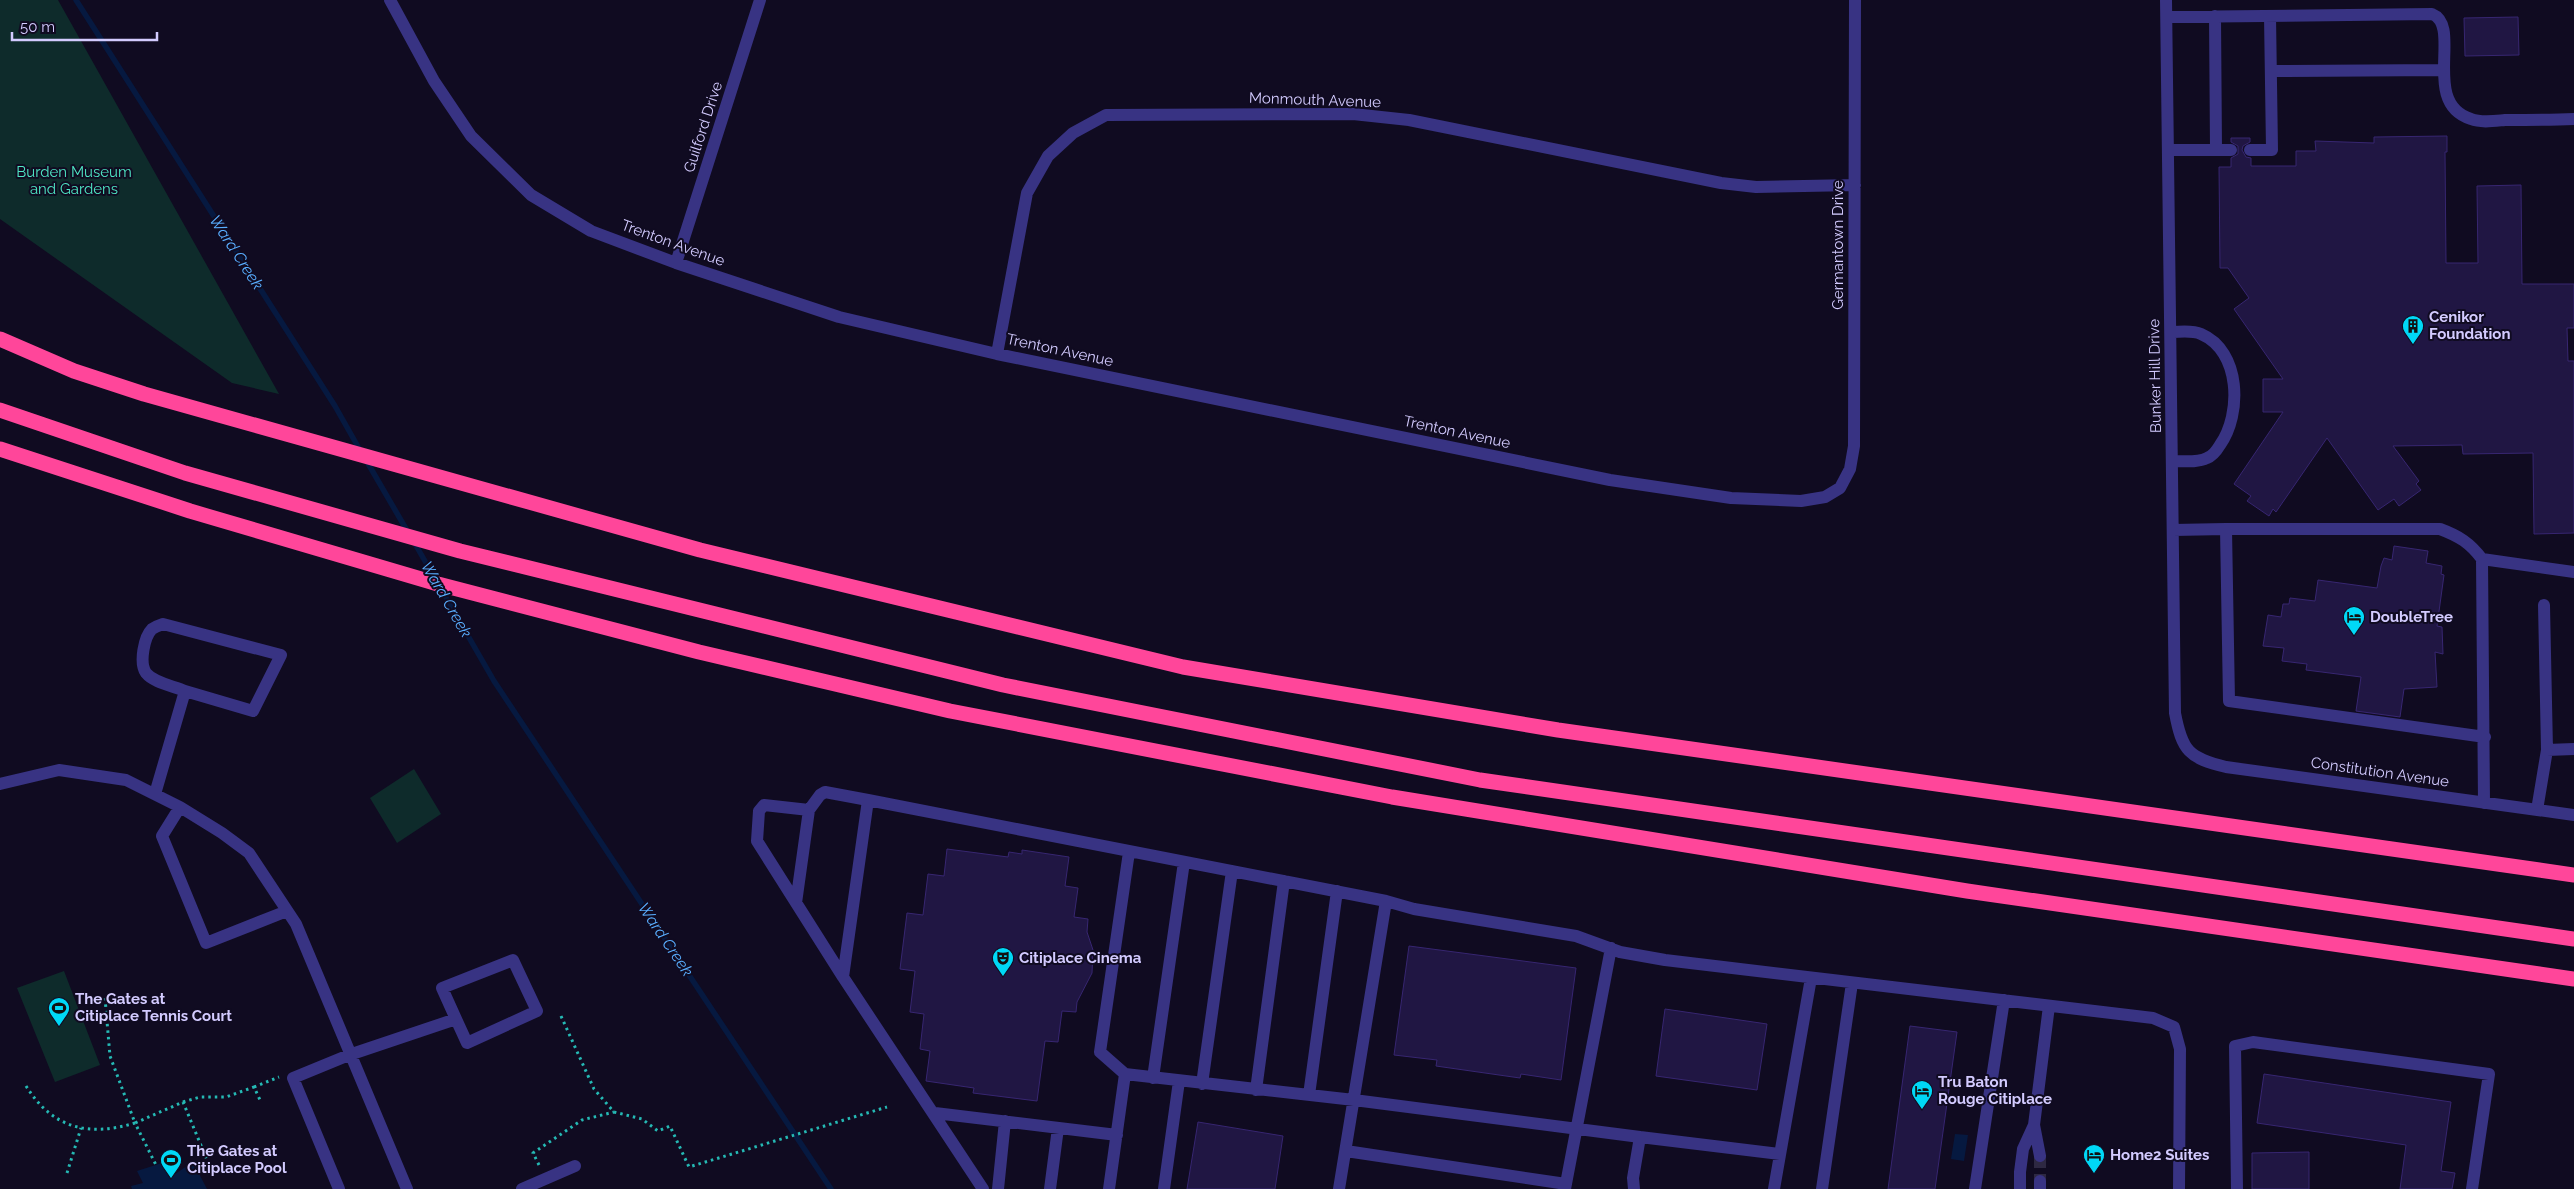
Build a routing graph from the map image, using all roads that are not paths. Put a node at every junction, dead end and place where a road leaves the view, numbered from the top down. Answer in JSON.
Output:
{"nodes":[{"id":1,"x":390,"y":0,"type":"edge"},
{"id":2,"x":760,"y":0,"type":"edge"},
{"id":3,"x":1855,"y":0,"type":"edge"},
{"id":4,"x":2166,"y":0,"type":"edge"},
{"id":5,"x":2215,"y":16,"type":"junction"},
{"id":6,"x":2270,"y":16,"type":"junction"},
{"id":7,"x":2167,"y":17,"type":"junction"},
{"id":8,"x":2444,"y":70,"type":"junction"},
{"id":9,"x":2271,"y":72,"type":"junction"},
{"id":10,"x":2574,"y":119,"type":"edge"},
{"id":11,"x":2169,"y":150,"type":"junction"},
{"id":12,"x":2216,"y":150,"type":"junction"},
{"id":13,"x":2231,"y":150,"type":"dead end"},
{"id":14,"x":2250,"y":150,"type":"dead end"},
{"id":15,"x":1855,"y":185,"type":"junction"},
{"id":16,"x":676,"y":263,"type":"junction"},
{"id":17,"x":2171,"y":332,"type":"junction"},
{"id":18,"x":0,"y":340,"type":"edge"},
{"id":19,"x":997,"y":354,"type":"junction"},
{"id":20,"x":0,"y":410,"type":"edge"},
{"id":21,"x":0,"y":450,"type":"edge"},
{"id":22,"x":2173,"y":461,"type":"junction"},
{"id":23,"x":1840,"y":488,"type":"joint"},
{"id":24,"x":2226,"y":529,"type":"junction"},
{"id":25,"x":2173,"y":530,"type":"junction"},
{"id":26,"x":2482,"y":559,"type":"junction"},
{"id":27,"x":2574,"y":572,"type":"edge"},
{"id":28,"x":2544,"y":605,"type":"dead end"},
{"id":29,"x":185,"y":691,"type":"junction"},
{"id":30,"x":2485,"y":737,"type":"junction"},
{"id":31,"x":2574,"y":749,"type":"edge"},
{"id":32,"x":2187,"y":750,"type":"joint"},
{"id":33,"x":2547,"y":750,"type":"junction"},
{"id":34,"x":0,"y":784,"type":"edge"},
{"id":35,"x":155,"y":794,"type":"junction"},
{"id":36,"x":868,"y":800,"type":"junction"},
{"id":37,"x":2484,"y":803,"type":"junction"},
{"id":38,"x":180,"y":807,"type":"junction"},
{"id":39,"x":809,"y":810,"type":"junction"},
{"id":40,"x":2537,"y":810,"type":"junction"},
{"id":41,"x":2574,"y":815,"type":"edge"},
{"id":42,"x":1129,"y":852,"type":"junction"},
{"id":43,"x":1184,"y":862,"type":"junction"},
{"id":44,"x":1232,"y":871,"type":"junction"},
{"id":45,"x":2574,"y":875,"type":"edge"},
{"id":46,"x":1284,"y":881,"type":"junction"},
{"id":47,"x":1336,"y":892,"type":"junction"},
{"id":48,"x":1386,"y":901,"type":"junction"},
{"id":49,"x":796,"y":902,"type":"junction"},
{"id":50,"x":287,"y":911,"type":"junction"},
{"id":51,"x":2574,"y":939,"type":"edge"},
{"id":52,"x":1611,"y":948,"type":"junction"},
{"id":53,"x":843,"y":978,"type":"junction"},
{"id":54,"x":1811,"y":978,"type":"junction"},
{"id":55,"x":2574,"y":979,"type":"edge"},
{"id":56,"x":1852,"y":983,"type":"junction"},
{"id":57,"x":2004,"y":1000,"type":"junction"},
{"id":58,"x":2049,"y":1006,"type":"junction"},
{"id":59,"x":456,"y":1019,"type":"junction"},
{"id":60,"x":349,"y":1054,"type":"junction"},
{"id":61,"x":1125,"y":1074,"type":"junction"},
{"id":62,"x":1153,"y":1078,"type":"junction"},
{"id":63,"x":1179,"y":1081,"type":"junction"},
{"id":64,"x":1202,"y":1084,"type":"junction"},
{"id":65,"x":1256,"y":1090,"type":"junction"},
{"id":66,"x":1309,"y":1095,"type":"junction"},
{"id":67,"x":1354,"y":1100,"type":"junction"},
{"id":68,"x":934,"y":1113,"type":"junction"},
{"id":69,"x":1005,"y":1122,"type":"junction"},
{"id":70,"x":2034,"y":1125,"type":"junction"},
{"id":71,"x":1058,"y":1128,"type":"junction"},
{"id":72,"x":1577,"y":1128,"type":"junction"},
{"id":73,"x":1117,"y":1135,"type":"junction"},
{"id":74,"x":1640,"y":1137,"type":"junction"},
{"id":75,"x":1346,"y":1152,"type":"junction"},
{"id":76,"x":1780,"y":1154,"type":"junction"},
{"id":77,"x":2040,"y":1156,"type":"tunnel mouth"},
{"id":78,"x":575,"y":1166,"type":"dead end"},
{"id":79,"x":1566,"y":1186,"type":"edge"},
{"id":80,"x":339,"y":1189,"type":"edge"},
{"id":81,"x":407,"y":1189,"type":"edge"},
{"id":82,"x":522,"y":1189,"type":"edge"},
{"id":83,"x":983,"y":1189,"type":"edge"},
{"id":84,"x":998,"y":1189,"type":"edge"},
{"id":85,"x":1050,"y":1189,"type":"edge"},
{"id":86,"x":1109,"y":1189,"type":"edge"},
{"id":87,"x":1164,"y":1189,"type":"edge"},
{"id":88,"x":1339,"y":1189,"type":"edge"},
{"id":89,"x":1634,"y":1189,"type":"edge"},
{"id":90,"x":1774,"y":1189,"type":"edge"},
{"id":91,"x":1822,"y":1189,"type":"edge"},
{"id":92,"x":1975,"y":1189,"type":"edge"},
{"id":93,"x":2020,"y":1189,"type":"edge"},
{"id":94,"x":2179,"y":1189,"type":"edge"},
{"id":95,"x":2237,"y":1189,"type":"edge"},
{"id":96,"x":2472,"y":1189,"type":"edge"}],
"edges":[{"from":1,"to":16,"type":"street","name":"Trenton Avenue"},
{"from":2,"to":16,"type":"street","name":"Guilford Drive"},
{"from":3,"to":15,"type":"street","name":"Germantown Drive"},
{"from":4,"to":7,"type":"street","name":"Bunker Hill Drive"},
{"from":5,"to":6,"type":"street"},
{"from":5,"to":7,"type":"street"},
{"from":5,"to":12,"type":"street"},
{"from":6,"to":8,"type":"street"},
{"from":6,"to":9,"type":"street"},
{"from":7,"to":11,"type":"street","name":"Bunker Hill Drive"},
{"from":8,"to":9,"type":"street"},
{"from":8,"to":10,"type":"street"},
{"from":9,"to":14,"type":"street"},
{"from":11,"to":12,"type":"street"},
{"from":11,"to":17,"type":"street","name":"Bunker Hill Drive"},
{"from":12,"to":13,"type":"street"},
{"from":15,"to":19,"type":"street","name":"Monmouth Avenue"},
{"from":15,"to":23,"type":"street","name":"Germantown Drive"},
{"from":16,"to":19,"type":"street","name":"Trenton Avenue"},
{"from":17,"to":22,"type":"street","name":"Bunker Hill Drive"},
{"from":17,"to":22,"type":"street"},
{"from":18,"to":45,"type":"highway"},
{"from":19,"to":23,"type":"street","name":"Trenton Avenue"},
{"from":20,"to":51,"type":"highway"},
{"from":21,"to":55,"type":"highway"},
{"from":22,"to":25,"type":"street","name":"Bunker Hill Drive"},
{"from":24,"to":25,"type":"street"},
{"from":24,"to":26,"type":"street"},
{"from":24,"to":30,"type":"street"},
{"from":25,"to":32,"type":"street","name":"Bunker Hill Drive"},
{"from":26,"to":27,"type":"street"},
{"from":26,"to":30,"type":"street"},
{"from":28,"to":33,"type":"street"},
{"from":29,"to":29,"type":"street"},
{"from":29,"to":35,"type":"street"},
{"from":30,"to":37,"type":"street"},
{"from":31,"to":33,"type":"street"},
{"from":32,"to":37,"type":"street","name":"Constitution Avenue"},
{"from":33,"to":40,"type":"street"},
{"from":34,"to":35,"type":"street"},
{"from":35,"to":38,"type":"street"},
{"from":36,"to":39,"type":"street"},
{"from":36,"to":42,"type":"street"},
{"from":36,"to":53,"type":"street"},
{"from":37,"to":40,"type":"street","name":"Constitution Avenue"},
{"from":38,"to":50,"type":"street"},
{"from":38,"to":50,"type":"street"},
{"from":39,"to":49,"type":"street"},
{"from":39,"to":49,"type":"street"},
{"from":40,"to":41,"type":"street","name":"Constitution Avenue"},
{"from":42,"to":43,"type":"street"},
{"from":42,"to":61,"type":"street"},
{"from":43,"to":44,"type":"street"},
{"from":43,"to":62,"type":"street"},
{"from":44,"to":46,"type":"street"},
{"from":44,"to":64,"type":"street"},
{"from":46,"to":47,"type":"street"},
{"from":46,"to":65,"type":"street"},
{"from":47,"to":48,"type":"street"},
{"from":47,"to":66,"type":"street"},
{"from":48,"to":52,"type":"street"},
{"from":48,"to":67,"type":"street"},
{"from":49,"to":53,"type":"street"},
{"from":50,"to":60,"type":"street"},
{"from":52,"to":54,"type":"street"},
{"from":52,"to":72,"type":"street"},
{"from":53,"to":68,"type":"street"},
{"from":54,"to":56,"type":"street"},
{"from":54,"to":76,"type":"street"},
{"from":56,"to":57,"type":"street"},
{"from":56,"to":91,"type":"street"},
{"from":57,"to":58,"type":"street"},
{"from":57,"to":92,"type":"street"},
{"from":58,"to":70,"type":"street"},
{"from":58,"to":94,"type":"street"},
{"from":59,"to":59,"type":"street"},
{"from":59,"to":60,"type":"street"},
{"from":60,"to":80,"type":"street"},
{"from":60,"to":81,"type":"street"},
{"from":61,"to":62,"type":"street"},
{"from":61,"to":73,"type":"street"},
{"from":62,"to":63,"type":"street"},
{"from":63,"to":64,"type":"street"},
{"from":63,"to":87,"type":"street"},
{"from":64,"to":65,"type":"street"},
{"from":65,"to":66,"type":"street"},
{"from":66,"to":67,"type":"street"},
{"from":67,"to":72,"type":"street"},
{"from":67,"to":75,"type":"street"},
{"from":68,"to":69,"type":"street"},
{"from":68,"to":83,"type":"street"},
{"from":69,"to":71,"type":"street"},
{"from":69,"to":84,"type":"street"},
{"from":70,"to":77,"type":"street"},
{"from":70,"to":93,"type":"street"},
{"from":71,"to":73,"type":"street"},
{"from":71,"to":85,"type":"street"},
{"from":72,"to":74,"type":"street"},
{"from":72,"to":79,"type":"street"},
{"from":73,"to":86,"type":"street"},
{"from":74,"to":76,"type":"street"},
{"from":74,"to":89,"type":"street"},
{"from":75,"to":79,"type":"street"},
{"from":75,"to":88,"type":"street"},
{"from":76,"to":90,"type":"street"},
{"from":78,"to":82,"type":"street"},
{"from":95,"to":96,"type":"street"}]}
